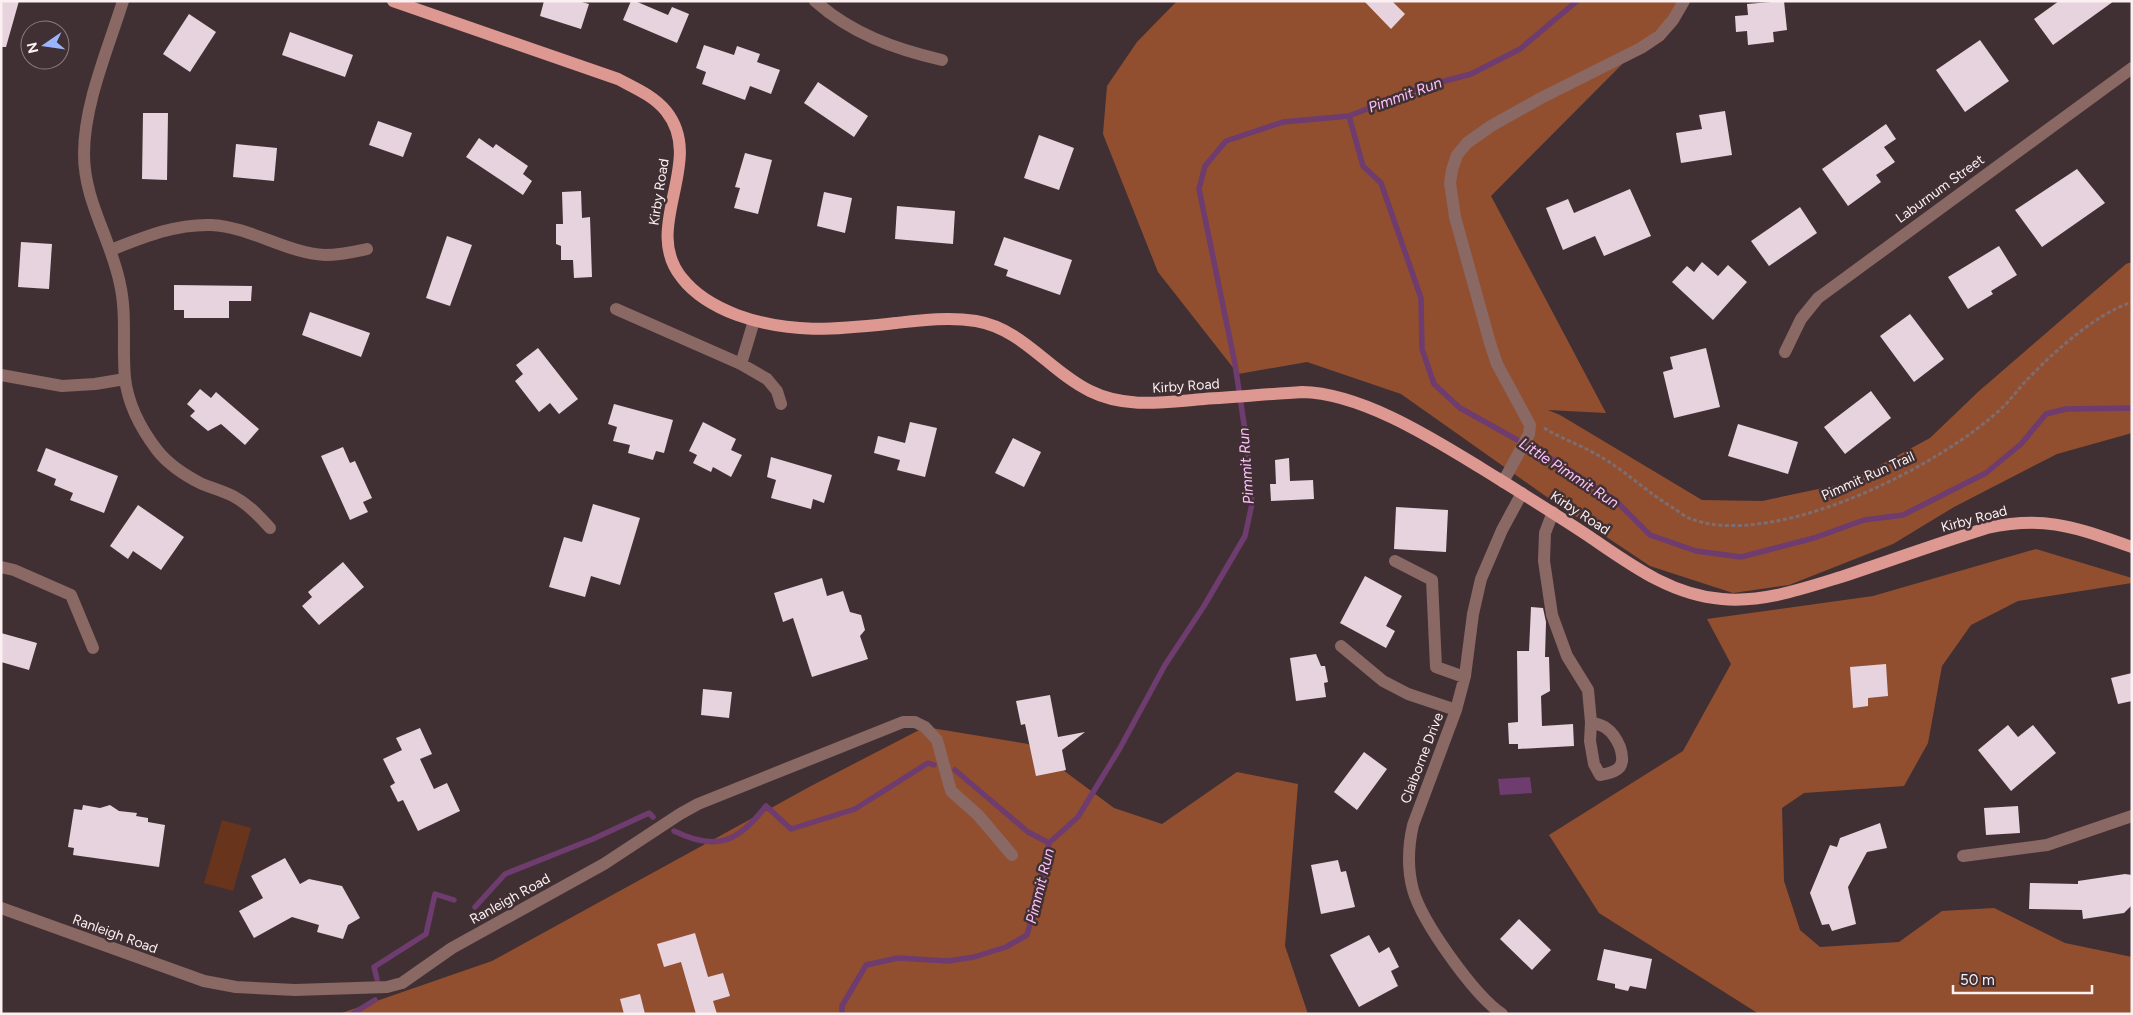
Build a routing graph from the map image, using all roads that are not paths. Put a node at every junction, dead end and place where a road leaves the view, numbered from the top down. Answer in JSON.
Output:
{"nodes":[{"id":1,"x":123,"y":1,"type":"edge"},
{"id":2,"x":393,"y":1,"type":"edge"},
{"id":3,"x":816,"y":1,"type":"edge"},
{"id":4,"x":1684,"y":1,"type":"edge"},
{"id":5,"x":942,"y":60,"type":"dead end"},
{"id":6,"x":2132,"y":68,"type":"edge"},
{"id":7,"x":367,"y":249,"type":"dead end"},
{"id":8,"x":111,"y":250,"type":"junction"},
{"id":9,"x":616,"y":309,"type":"dead end"},
{"id":10,"x":754,"y":321,"type":"junction"},
{"id":11,"x":1785,"y":352,"type":"dead end"},
{"id":12,"x":741,"y":364,"type":"junction"},
{"id":13,"x":1,"y":375,"type":"edge"},
{"id":14,"x":125,"y":379,"type":"junction"},
{"id":15,"x":781,"y":404,"type":"dead end"},
{"id":16,"x":1503,"y":482,"type":"junction"},
{"id":17,"x":1522,"y":493,"type":"junction"},
{"id":18,"x":1553,"y":512,"type":"junction"},
{"id":19,"x":270,"y":528,"type":"dead end"},
{"id":20,"x":2132,"y":547,"type":"edge"},
{"id":21,"x":1395,"y":561,"type":"dead end"},
{"id":22,"x":1,"y":566,"type":"edge"},
{"id":23,"x":1341,"y":646,"type":"dead end"},
{"id":24,"x":93,"y":648,"type":"dead end"},
{"id":25,"x":1464,"y":677,"type":"junction"},
{"id":26,"x":1456,"y":710,"type":"junction"},
{"id":27,"x":1591,"y":722,"type":"dead end"},
{"id":28,"x":2132,"y":816,"type":"edge"},
{"id":29,"x":1012,"y":855,"type":"dead end"},
{"id":30,"x":1963,"y":856,"type":"dead end"},
{"id":31,"x":1,"y":908,"type":"edge"},
{"id":32,"x":1502,"y":1014,"type":"edge"}],
"edges":[{"from":1,"to":8,"type":"street"},
{"from":2,"to":10,"type":"main road","name":"Kirby Road"},
{"from":3,"to":5,"type":"street"},
{"from":4,"to":16,"type":"street"},
{"from":6,"to":11,"type":"street","name":"Laburnum Street"},
{"from":7,"to":8,"type":"street"},
{"from":8,"to":14,"type":"street"},
{"from":9,"to":12,"type":"street"},
{"from":10,"to":12,"type":"street"},
{"from":10,"to":16,"type":"main road","name":"Kirby Road"},
{"from":12,"to":15,"type":"street"},
{"from":13,"to":14,"type":"street"},
{"from":14,"to":19,"type":"street"},
{"from":16,"to":17,"type":"main road","name":"Kirby Road"},
{"from":17,"to":18,"type":"main road","name":"Kirby Road"},
{"from":17,"to":25,"type":"street","name":"Claiborne Drive"},
{"from":18,"to":20,"type":"main road","name":"Kirby Road"},
{"from":18,"to":27,"type":"street"},
{"from":21,"to":25,"type":"street"},
{"from":22,"to":24,"type":"street"},
{"from":23,"to":26,"type":"street"},
{"from":25,"to":26,"type":"street","name":"Claiborne Drive"},
{"from":26,"to":32,"type":"street","name":"Claiborne Drive"},
{"from":28,"to":30,"type":"street"},
{"from":29,"to":31,"type":"street","name":"Ranleigh Road"}]}
